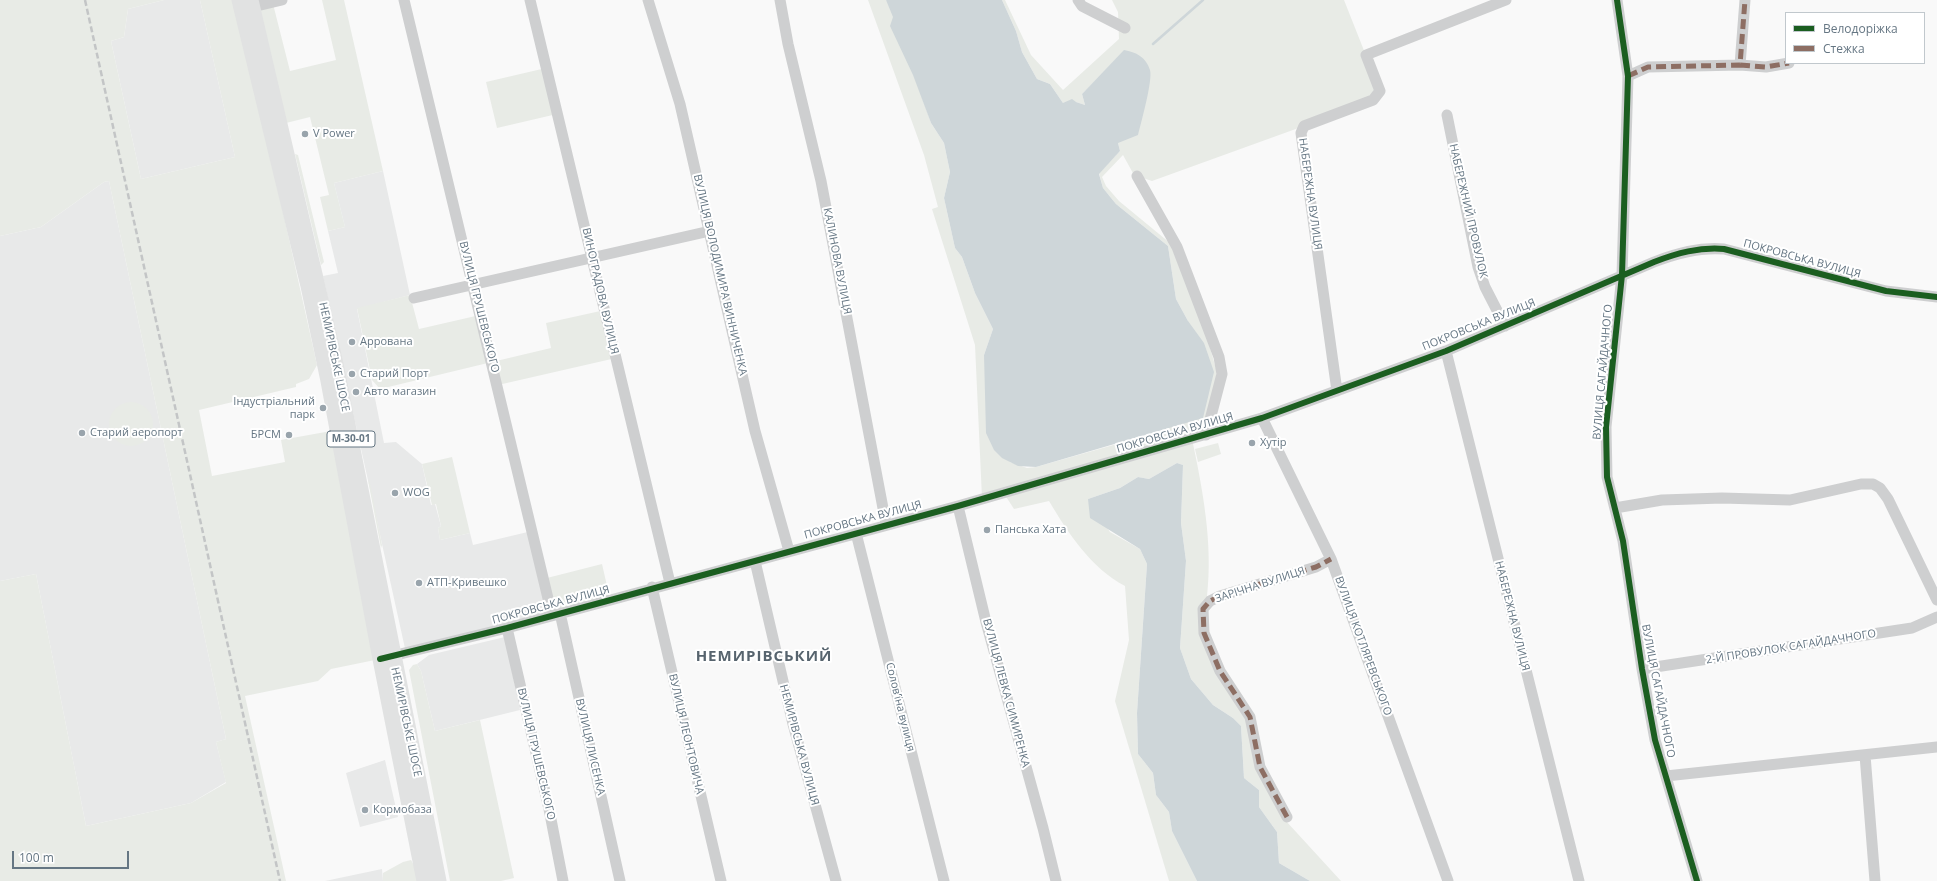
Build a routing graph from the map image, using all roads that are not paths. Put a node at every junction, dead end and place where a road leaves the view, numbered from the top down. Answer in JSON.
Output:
{"nodes":[{"id":1,"x":239,"y":0,"type":"edge"},
{"id":2,"x":282,"y":0,"type":"edge"},
{"id":3,"x":404,"y":0,"type":"edge"},
{"id":4,"x":530,"y":0,"type":"edge"},
{"id":5,"x":648,"y":0,"type":"edge"},
{"id":6,"x":780,"y":0,"type":"edge"},
{"id":7,"x":1078,"y":0,"type":"edge"},
{"id":8,"x":1506,"y":0,"type":"edge"},
{"id":9,"x":1617,"y":0,"type":"edge"},
{"id":10,"x":1745,"y":0,"type":"edge"},
{"id":11,"x":254,"y":4,"type":"edge"},
{"id":12,"x":1125,"y":28,"type":"dead end"},
{"id":13,"x":1785,"y":64,"type":"edge"},
{"id":14,"x":1740,"y":65,"type":"junction"},
{"id":15,"x":1628,"y":76,"type":"junction"},
{"id":16,"x":1447,"y":115,"type":"dead end"},
{"id":17,"x":1137,"y":176,"type":"dead end"},
{"id":18,"x":710,"y":231,"type":"junction"},
{"id":19,"x":593,"y":258,"type":"junction"},
{"id":20,"x":1622,"y":276,"type":"junction"},
{"id":21,"x":472,"y":285,"type":"junction"},
{"id":22,"x":1937,"y":297,"type":"edge"},
{"id":23,"x":414,"y":298,"type":"dead end"},
{"id":24,"x":1505,"y":326,"type":"junction"},
{"id":25,"x":1446,"y":351,"type":"junction"},
{"id":26,"x":1337,"y":392,"type":"junction"},
{"id":27,"x":1262,"y":418,"type":"junction"},
{"id":28,"x":1206,"y":435,"type":"junction"},
{"id":29,"x":958,"y":506,"type":"junction"},
{"id":30,"x":1614,"y":508,"type":"junction"},
{"id":31,"x":886,"y":524,"type":"junction"},
{"id":32,"x":856,"y":533,"type":"junction"},
{"id":33,"x":789,"y":551,"type":"junction"},
{"id":34,"x":1331,"y":559,"type":"junction"},
{"id":35,"x":755,"y":561,"type":"junction"},
{"id":36,"x":670,"y":583,"type":"junction"},
{"id":37,"x":652,"y":587,"type":"junction"},
{"id":38,"x":1937,"y":600,"type":"edge"},
{"id":39,"x":556,"y":614,"type":"junction"},
{"id":40,"x":1937,"y":617,"type":"edge"},
{"id":41,"x":507,"y":628,"type":"junction"},
{"id":42,"x":393,"y":656,"type":"junction"},
{"id":43,"x":1642,"y":669,"type":"junction"},
{"id":44,"x":1937,"y":747,"type":"edge"},
{"id":45,"x":1865,"y":755,"type":"junction"},
{"id":46,"x":1666,"y":776,"type":"junction"},
{"id":47,"x":1287,"y":817,"type":"dead end"},
{"id":48,"x":424,"y":881,"type":"edge"},
{"id":49,"x":439,"y":881,"type":"edge"},
{"id":50,"x":563,"y":881,"type":"edge"},
{"id":51,"x":620,"y":881,"type":"edge"},
{"id":52,"x":721,"y":881,"type":"edge"},
{"id":53,"x":836,"y":881,"type":"edge"},
{"id":54,"x":944,"y":881,"type":"edge"},
{"id":55,"x":1056,"y":881,"type":"edge"},
{"id":56,"x":1448,"y":881,"type":"edge"},
{"id":57,"x":1579,"y":881,"type":"edge"},
{"id":58,"x":1697,"y":881,"type":"edge"},
{"id":59,"x":1875,"y":881,"type":"edge"}],
"edges":[{"from":1,"to":42,"type":"main road","name":"НЕМИРІВСЬКЕ ШОСЕ","number":"М-30-01"},
{"from":2,"to":11,"type":"street"},
{"from":3,"to":21,"type":"street","name":"ВУЛИЦЯ ГРУШЕВСЬКОГО"},
{"from":4,"to":19,"type":"street","name":"ВИНОГРАДОВА ВУЛИЦЯ"},
{"from":5,"to":18,"type":"street","name":"ВУЛИЦЯ ВОЛОДИМИРА ВИННИЧЕНКА"},
{"from":6,"to":31,"type":"street","name":"КАЛИНОВА ВУЛИЦЯ"},
{"from":7,"to":12,"type":"street"},
{"from":8,"to":26,"type":"street","name":"НАБЕРЕЖНА ВУЛИЦЯ"},
{"from":9,"to":15,"type":"street","name":"ВУЛИЦЯ САГАЙДАЧНОГО"},
{"from":10,"to":14,"type":"street"},
{"from":11,"to":42,"type":"main road","name":"НЕМИРІВСЬКЕ ШОСЕ","number":"М-30-01"},
{"from":13,"to":14,"type":"street"},
{"from":14,"to":15,"type":"street"},
{"from":15,"to":20,"type":"street","name":"ВУЛИЦЯ САГАЙДАЧНОГО"},
{"from":16,"to":24,"type":"street","name":"НАБЕРЕЖНИЙ ПРОВУЛОК"},
{"from":17,"to":28,"type":"street"},
{"from":18,"to":19,"type":"street"},
{"from":18,"to":33,"type":"street","name":"ВУЛИЦЯ ВОЛОДИМИРА ВИННИЧЕНКА"},
{"from":19,"to":21,"type":"street"},
{"from":19,"to":36,"type":"street","name":"ВИНОГРАДОВА ВУЛИЦЯ"},
{"from":20,"to":22,"type":"street","name":"ПОКРОВСЬКА ВУЛИЦЯ"},
{"from":20,"to":24,"type":"street","name":"ПОКРОВСЬКА ВУЛИЦЯ"},
{"from":20,"to":30,"type":"street","name":"ВУЛИЦЯ САГАЙДАЧНОГО"},
{"from":21,"to":23,"type":"street"},
{"from":21,"to":39,"type":"street","name":"ВУЛИЦЯ ГРУШЕВСЬКОГО"},
{"from":24,"to":25,"type":"street","name":"ПОКРОВСЬКА ВУЛИЦЯ"},
{"from":25,"to":26,"type":"street","name":"ПОКРОВСЬКА ВУЛИЦЯ"},
{"from":25,"to":57,"type":"street","name":"НАБЕРЕЖНА ВУЛИЦЯ"},
{"from":26,"to":27,"type":"street","name":"ПОКРОВСЬКА ВУЛИЦЯ"},
{"from":27,"to":28,"type":"street","name":"ПОКРОВСЬКА ВУЛИЦЯ"},
{"from":27,"to":34,"type":"street","name":"ВУЛИЦЯ КОТЛЯРЕВСЬКОГО"},
{"from":28,"to":29,"type":"street","name":"ПОКРОВСЬКА ВУЛИЦЯ"},
{"from":29,"to":31,"type":"street","name":"ПОКРОВСЬКА ВУЛИЦЯ"},
{"from":29,"to":55,"type":"street","name":"ВУЛИЦЯ ЛЕВКА СИМИРЕНКА"},
{"from":30,"to":38,"type":"street"},
{"from":30,"to":43,"type":"street","name":"ВУЛИЦЯ САГАЙДАЧНОГО"},
{"from":31,"to":32,"type":"street","name":"ПОКРОВСЬКА ВУЛИЦЯ"},
{"from":32,"to":33,"type":"street","name":"ПОКРОВСЬКА ВУЛИЦЯ"},
{"from":32,"to":54,"type":"street","name":"Соловʼїна вулиця"},
{"from":33,"to":35,"type":"street","name":"ПОКРОВСЬКА ВУЛИЦЯ"},
{"from":34,"to":47,"type":"street","name":"ЗАРІЧНА ВУЛИЦЯ"},
{"from":34,"to":56,"type":"street","name":"ВУЛИЦЯ КОТЛЯРЕВСЬКОГО"},
{"from":35,"to":36,"type":"street","name":"ПОКРОВСЬКА ВУЛИЦЯ"},
{"from":35,"to":53,"type":"street","name":"НЕМИРІВСЬКА ВУЛИЦЯ"},
{"from":36,"to":37,"type":"street","name":"ПОКРОВСЬКА ВУЛИЦЯ"},
{"from":37,"to":39,"type":"street","name":"ПОКРОВСЬКА ВУЛИЦЯ"},
{"from":37,"to":52,"type":"street","name":"ВУЛИЦЯ ЛЕОНТОВИЧА"},
{"from":39,"to":41,"type":"street","name":"ПОКРОВСЬКА ВУЛИЦЯ"},
{"from":39,"to":51,"type":"street","name":"ВУЛИЦЯ ЛИСЕНКА"},
{"from":40,"to":43,"type":"street","name":"2-Й ПРОВУЛОК САГАЙДАЧНОГО"},
{"from":41,"to":42,"type":"street","name":"ПОКРОВСЬКА ВУЛИЦЯ"},
{"from":41,"to":50,"type":"street","name":"ВУЛИЦЯ ГРУШЕВСЬКОГО"},
{"from":42,"to":48,"type":"main road","name":"НЕМИРІВСЬКЕ ШОСЕ","number":"М-30-01"},
{"from":42,"to":49,"type":"main road","name":"НЕМИРІВСЬКЕ ШОСЕ","number":"М-30-01"},
{"from":43,"to":46,"type":"street","name":"ВУЛИЦЯ САГАЙДАЧНОГО"},
{"from":44,"to":45,"type":"street"},
{"from":45,"to":46,"type":"street"},
{"from":45,"to":59,"type":"street"},
{"from":46,"to":58,"type":"street","name":"ВУЛИЦЯ САГАЙДАЧНОГО"}]}
